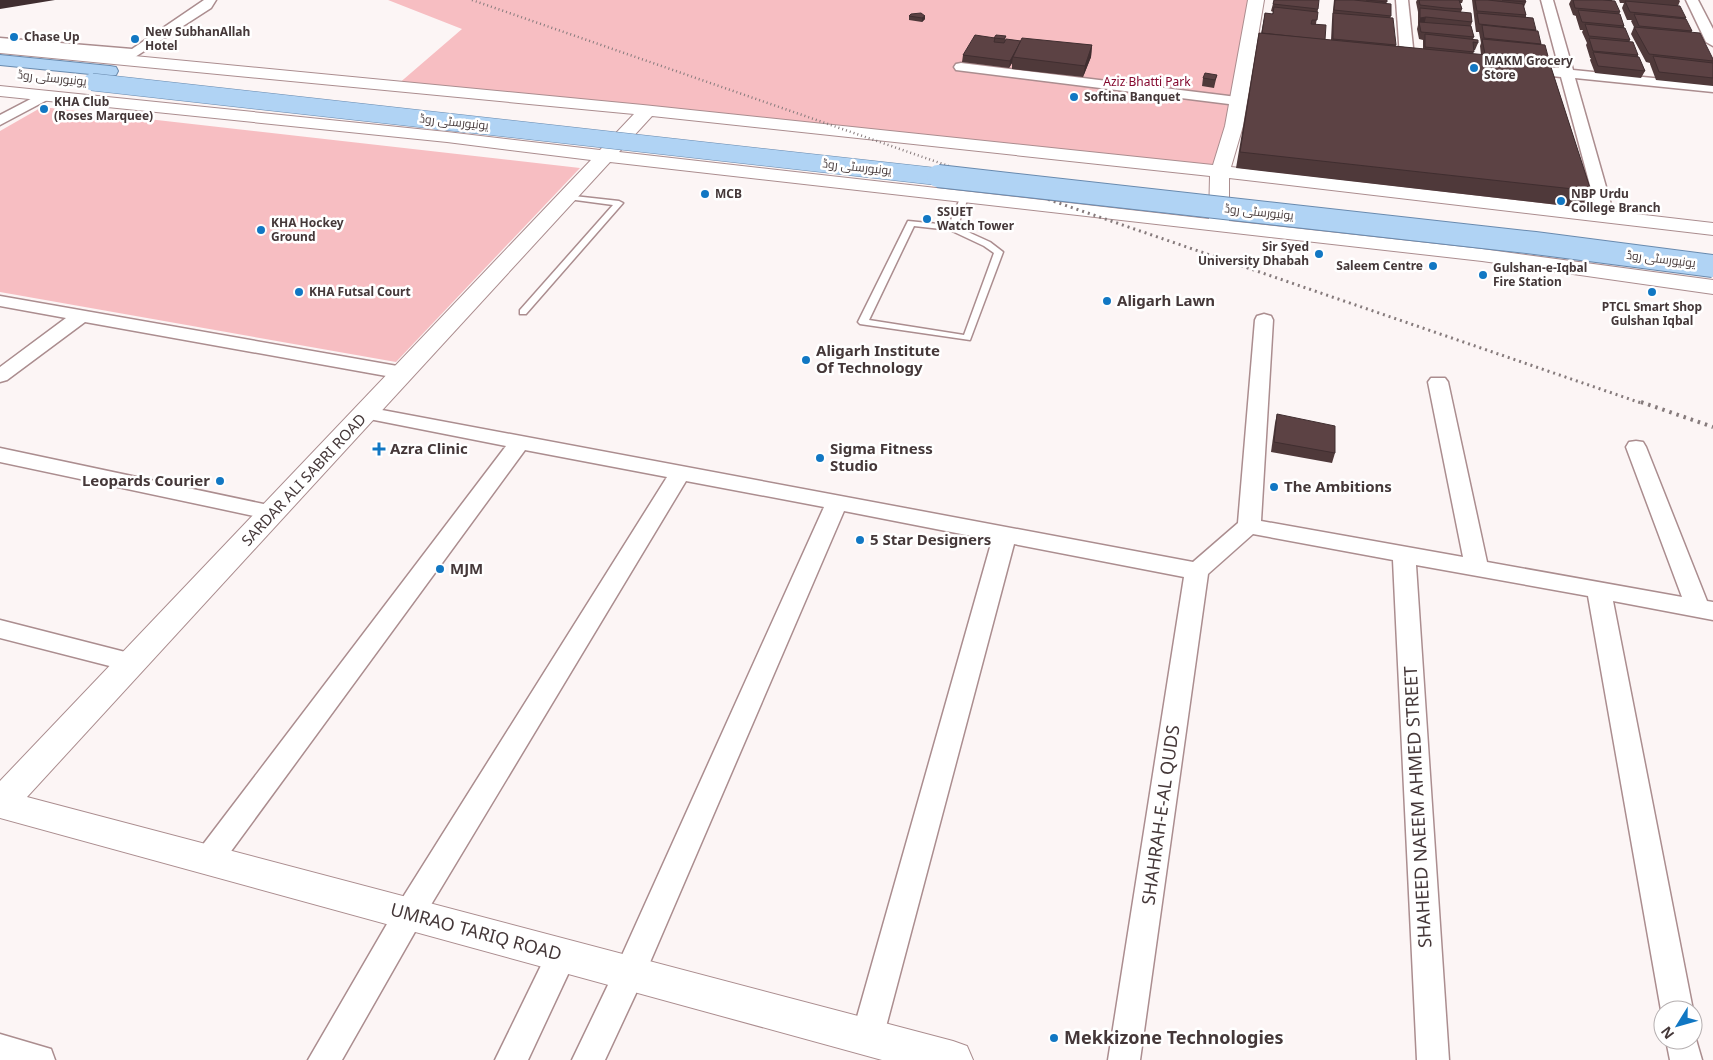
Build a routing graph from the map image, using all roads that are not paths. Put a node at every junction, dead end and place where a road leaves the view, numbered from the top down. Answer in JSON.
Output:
{"nodes":[{"id":1,"x":210,"y":0,"type":"edge"},
{"id":2,"x":1256,"y":0,"type":"edge"},
{"id":3,"x":1402,"y":0,"type":"edge"},
{"id":4,"x":1547,"y":0,"type":"edge"},
{"id":5,"x":1692,"y":0,"type":"edge"},
{"id":6,"x":0,"y":42,"type":"edge"},
{"id":7,"x":1713,"y":42,"type":"edge"},
{"id":8,"x":0,"y":48,"type":"edge"},
{"id":9,"x":130,"y":56,"type":"junction"},
{"id":10,"x":1407,"y":57,"type":"edge"},
{"id":11,"x":0,"y":60,"type":"edge"},
{"id":12,"x":961,"y":66,"type":"edge"},
{"id":13,"x":1506,"y":68,"type":"edge"},
{"id":14,"x":0,"y":72,"type":"edge"},
{"id":15,"x":1565,"y":74,"type":"junction"},
{"id":16,"x":1713,"y":88,"type":"edge"},
{"id":17,"x":0,"y":91,"type":"edge"},
{"id":18,"x":44,"y":96,"type":"junction"},
{"id":19,"x":1237,"y":101,"type":"junction"},
{"id":20,"x":647,"y":111,"type":"junction"},
{"id":21,"x":0,"y":121,"type":"edge"},
{"id":22,"x":606,"y":156,"type":"junction"},
{"id":23,"x":1220,"y":172,"type":"junction"},
{"id":24,"x":568,"y":197,"type":"junction"},
{"id":25,"x":964,"y":198,"type":"junction"},
{"id":26,"x":1606,"y":216,"type":"junction"},
{"id":27,"x":1219,"y":225,"type":"junction"},
{"id":28,"x":952,"y":228,"type":"junction"},
{"id":29,"x":1713,"y":228,"type":"edge"},
{"id":30,"x":1703,"y":247,"type":"dead end"},
{"id":31,"x":1713,"y":266,"type":"edge"},
{"id":32,"x":1713,"y":287,"type":"edge"},
{"id":33,"x":0,"y":301,"type":"edge"},
{"id":34,"x":523,"y":312,"type":"dead end"},
{"id":35,"x":82,"y":315,"type":"junction"},
{"id":36,"x":1264,"y":320,"type":"dead end"},
{"id":37,"x":403,"y":373,"type":"junction"},
{"id":38,"x":0,"y":376,"type":"edge"},
{"id":39,"x":1438,"y":382,"type":"dead end"},
{"id":40,"x":366,"y":413,"type":"junction"},
{"id":41,"x":520,"y":442,"type":"junction"},
{"id":42,"x":1636,"y":448,"type":"dead end"},
{"id":43,"x":0,"y":455,"type":"edge"},
{"id":44,"x":681,"y":472,"type":"junction"},
{"id":45,"x":837,"y":502,"type":"junction"},
{"id":46,"x":273,"y":513,"type":"junction"},
{"id":47,"x":1249,"y":526,"type":"junction"},
{"id":48,"x":1005,"y":534,"type":"junction"},
{"id":49,"x":1404,"y":554,"type":"junction"},
{"id":50,"x":1477,"y":568,"type":"junction"},
{"id":51,"x":1197,"y":571,"type":"junction"},
{"id":52,"x":1599,"y":590,"type":"junction"},
{"id":53,"x":1705,"y":610,"type":"edge"},
{"id":54,"x":0,"y":629,"type":"edge"},
{"id":55,"x":132,"y":664,"type":"junction"},
{"id":56,"x":0,"y":803,"type":"edge"},
{"id":57,"x":208,"y":860,"type":"junction"},
{"id":58,"x":409,"y":914,"type":"junction"},
{"id":59,"x":562,"y":955,"type":"junction"},
{"id":60,"x":629,"y":974,"type":"junction"},
{"id":61,"x":1674,"y":1000,"type":"edge"},
{"id":62,"x":867,"y":1038,"type":"junction"},
{"id":63,"x":0,"y":1050,"type":"edge"},
{"id":64,"x":38,"y":1060,"type":"edge"},
{"id":65,"x":324,"y":1060,"type":"edge"},
{"id":66,"x":511,"y":1060,"type":"edge"},
{"id":67,"x":588,"y":1060,"type":"edge"},
{"id":68,"x":953,"y":1060,"type":"edge"},
{"id":69,"x":1124,"y":1060,"type":"edge"},
{"id":70,"x":1433,"y":1060,"type":"edge"}],
"edges":[{"from":1,"to":9,"type":"street"},
{"from":2,"to":19,"type":"street"},
{"from":3,"to":10,"type":"street"},
{"from":4,"to":15,"type":"street"},
{"from":5,"to":7,"type":"street"},
{"from":6,"to":9,"type":"street"},
{"from":8,"to":9,"type":"street"},
{"from":9,"to":20,"type":"street"},
{"from":11,"to":30,"type":"main road","name":"یونیورسٹی روڈ"},
{"from":12,"to":19,"type":"street"},
{"from":13,"to":15,"type":"street"},
{"from":14,"to":31,"type":"main road","name":"یونیورسٹی روڈ","bridge":true},
{"from":15,"to":16,"type":"street"},
{"from":15,"to":26,"type":"street"},
{"from":17,"to":18,"type":"street"},
{"from":18,"to":21,"type":"street"},
{"from":18,"to":22,"type":"street"},
{"from":19,"to":23,"type":"street"},
{"from":20,"to":22,"type":"street","name":"SARDAR ALI SABRI ROAD"},
{"from":20,"to":23,"type":"street"},
{"from":22,"to":24,"type":"street","name":"SARDAR ALI SABRI ROAD"},
{"from":22,"to":25,"type":"street"},
{"from":23,"to":26,"type":"street"},
{"from":23,"to":27,"type":"street"},
{"from":24,"to":34,"type":"lane"},
{"from":24,"to":37,"type":"street","name":"SARDAR ALI SABRI ROAD"},
{"from":25,"to":27,"type":"street"},
{"from":25,"to":28,"type":"lane"},
{"from":26,"to":29,"type":"street"},
{"from":27,"to":32,"type":"street"},
{"from":28,"to":28,"type":"lane"},
{"from":33,"to":35,"type":"street"},
{"from":35,"to":37,"type":"street"},
{"from":35,"to":38,"type":"street"},
{"from":36,"to":47,"type":"street"},
{"from":37,"to":40,"type":"street","name":"SARDAR ALI SABRI ROAD"},
{"from":39,"to":50,"type":"street"},
{"from":40,"to":41,"type":"street"},
{"from":40,"to":46,"type":"street","name":"SARDAR ALI SABRI ROAD"},
{"from":41,"to":44,"type":"street"},
{"from":41,"to":57,"type":"street"},
{"from":42,"to":53,"type":"street"},
{"from":43,"to":46,"type":"street"},
{"from":44,"to":45,"type":"street"},
{"from":44,"to":58,"type":"street"},
{"from":45,"to":48,"type":"street"},
{"from":45,"to":60,"type":"street"},
{"from":46,"to":55,"type":"street","name":"SARDAR ALI SABRI ROAD"},
{"from":47,"to":49,"type":"street"},
{"from":47,"to":51,"type":"street"},
{"from":48,"to":51,"type":"street"},
{"from":48,"to":62,"type":"street"},
{"from":49,"to":50,"type":"street"},
{"from":49,"to":70,"type":"street","name":"SHAHEED NAEEM AHMED STREET"},
{"from":50,"to":52,"type":"street"},
{"from":51,"to":69,"type":"street","name":"SHAHRAH-E-AL QUDS"},
{"from":52,"to":53,"type":"street"},
{"from":52,"to":61,"type":"street"},
{"from":54,"to":55,"type":"street"},
{"from":55,"to":56,"type":"street","name":"SARDAR ALI SABRI ROAD"},
{"from":56,"to":57,"type":"street","name":"UMRAO TARIQ ROAD"},
{"from":57,"to":58,"type":"street","name":"UMRAO TARIQ ROAD"},
{"from":58,"to":59,"type":"street","name":"UMRAO TARIQ ROAD"},
{"from":58,"to":65,"type":"street"},
{"from":59,"to":60,"type":"street","name":"UMRAO TARIQ ROAD"},
{"from":59,"to":66,"type":"street"},
{"from":60,"to":62,"type":"street","name":"UMRAO TARIQ ROAD"},
{"from":60,"to":67,"type":"street"},
{"from":62,"to":68,"type":"street","name":"UMRAO TARIQ ROAD"},
{"from":63,"to":64,"type":"street"}]}
